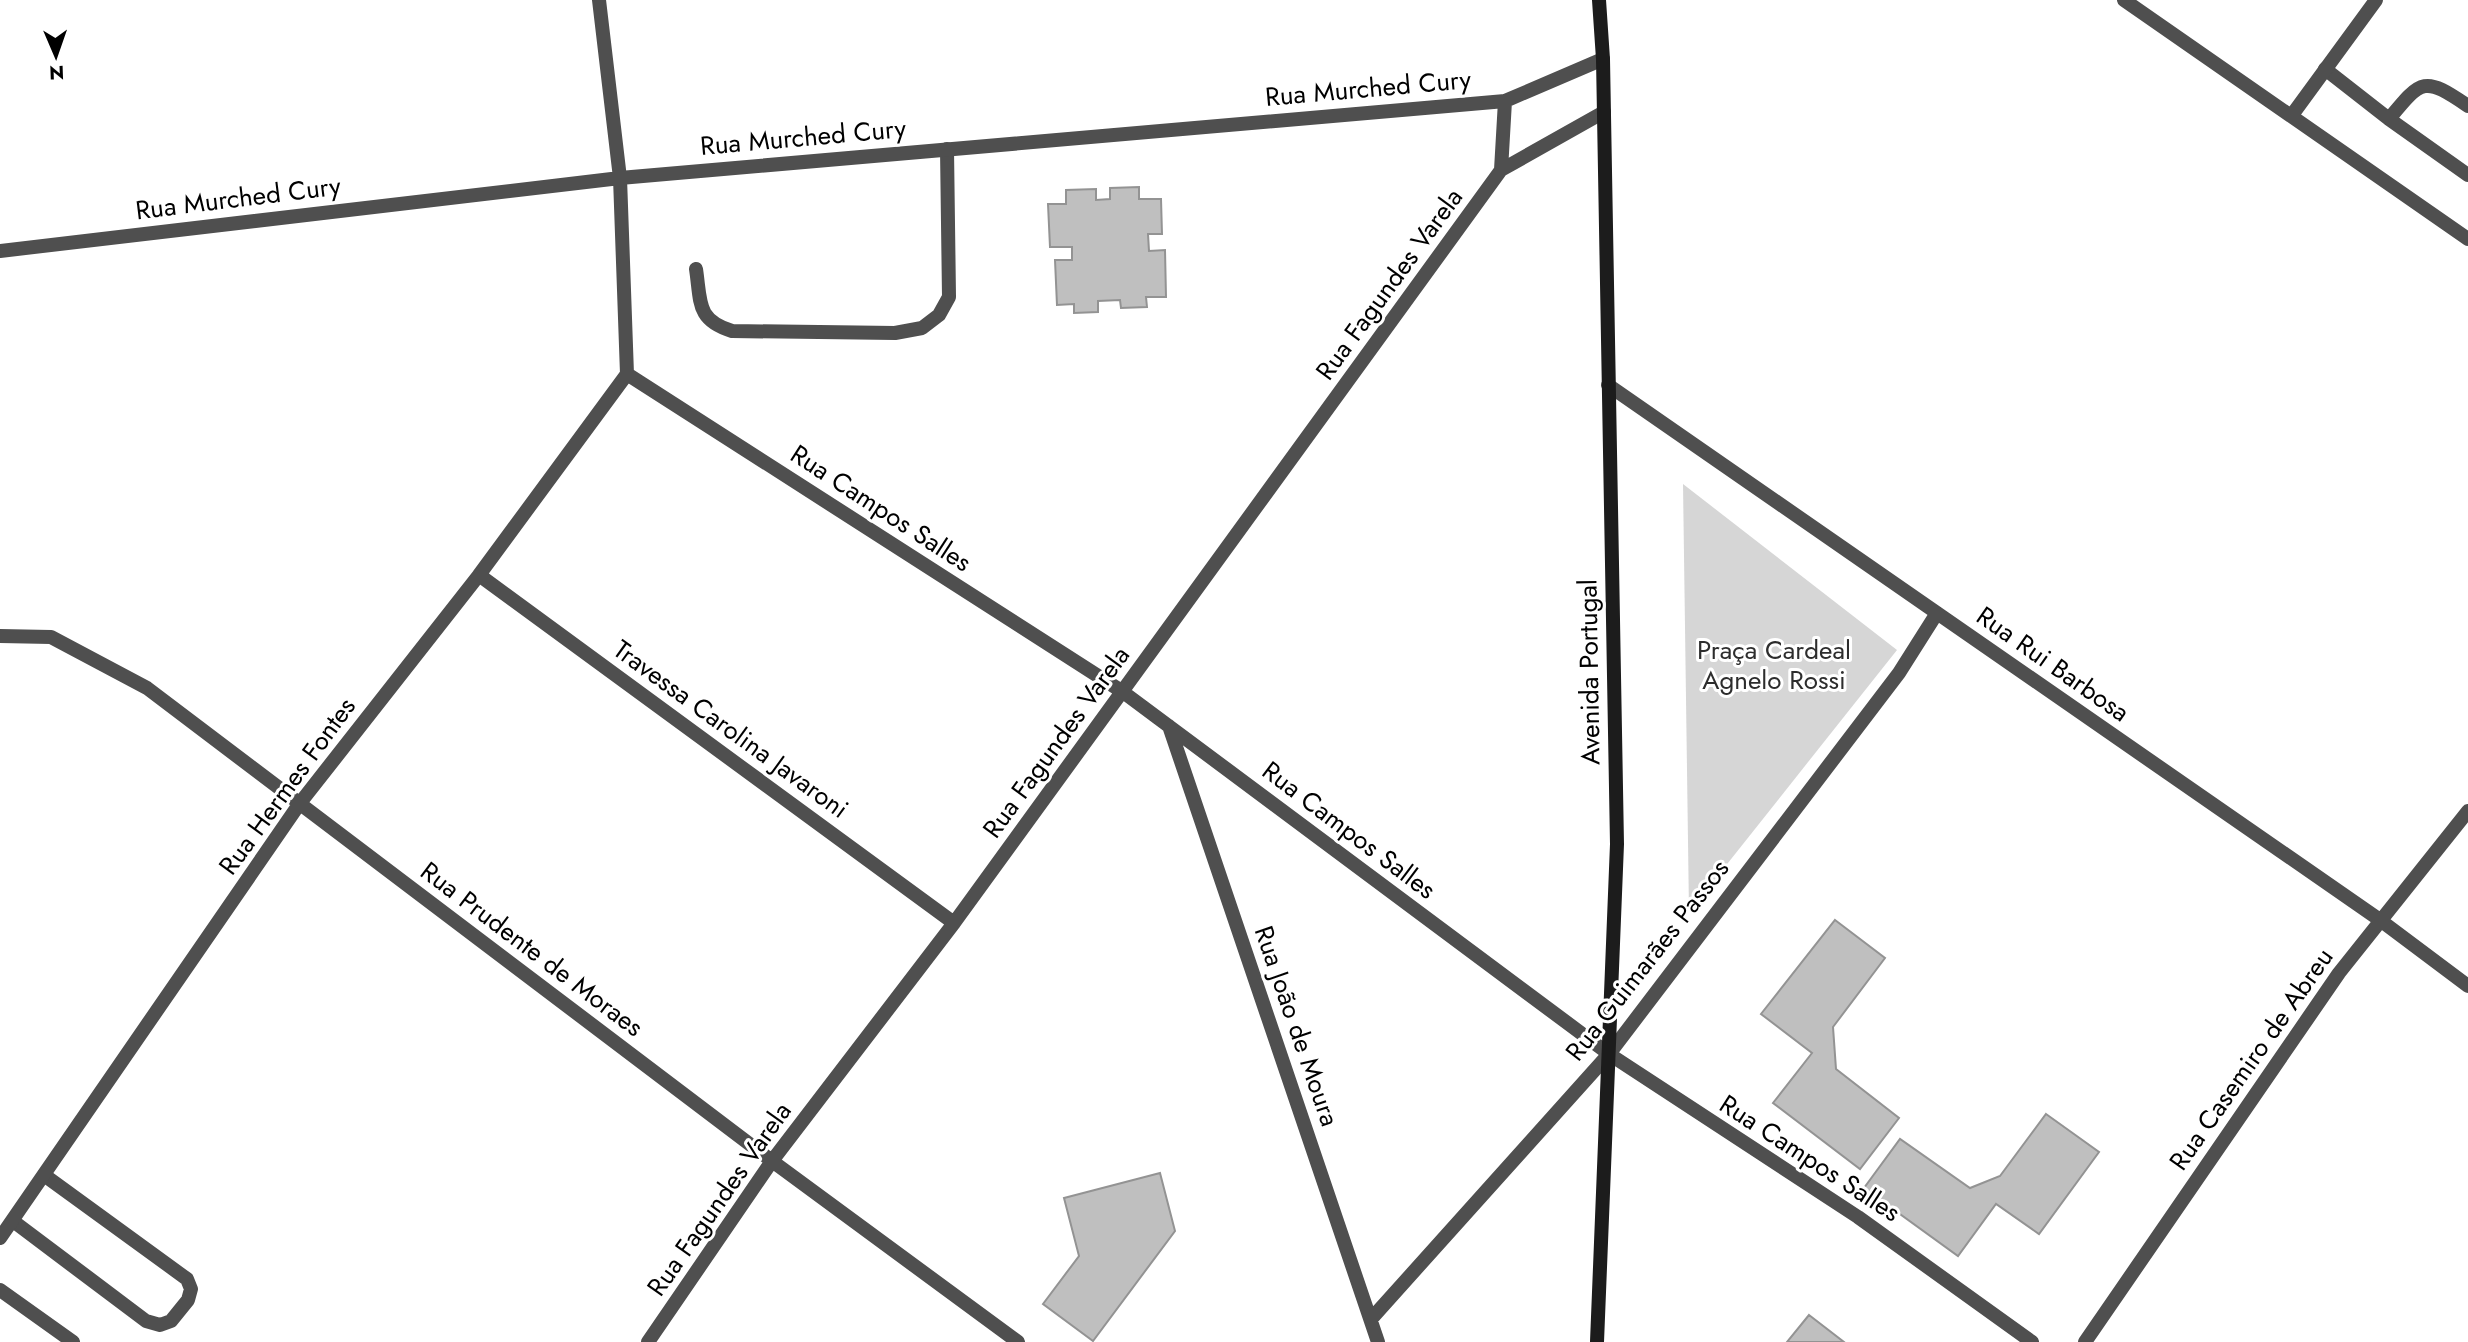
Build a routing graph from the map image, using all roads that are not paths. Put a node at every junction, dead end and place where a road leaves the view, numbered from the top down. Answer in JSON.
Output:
{"nodes":[{"id":1,"x":599,"y":0,"type":"edge"},
{"id":2,"x":1599,"y":0,"type":"edge"},
{"id":3,"x":2124,"y":0,"type":"edge"},
{"id":4,"x":2375,"y":0,"type":"edge"},
{"id":5,"x":1603,"y":59,"type":"junction"},
{"id":6,"x":2325,"y":69,"type":"junction"},
{"id":7,"x":1505,"y":101,"type":"junction"},
{"id":8,"x":2468,"y":106,"type":"edge"},
{"id":9,"x":1604,"y":112,"type":"junction"},
{"id":10,"x":2290,"y":113,"type":"junction"},
{"id":11,"x":2389,"y":119,"type":"junction"},
{"id":12,"x":947,"y":149,"type":"junction"},
{"id":13,"x":1501,"y":170,"type":"junction"},
{"id":14,"x":2468,"y":175,"type":"edge"},
{"id":15,"x":620,"y":178,"type":"junction"},
{"id":16,"x":2468,"y":239,"type":"edge"},
{"id":17,"x":0,"y":251,"type":"edge"},
{"id":18,"x":696,"y":269,"type":"dead end"},
{"id":19,"x":627,"y":374,"type":"junction"},
{"id":20,"x":1608,"y":385,"type":"junction"},
{"id":21,"x":479,"y":575,"type":"junction"},
{"id":22,"x":1937,"y":613,"type":"junction"},
{"id":23,"x":0,"y":636,"type":"edge"},
{"id":24,"x":1123,"y":692,"type":"junction"},
{"id":25,"x":1168,"y":726,"type":"junction"},
{"id":26,"x":300,"y":803,"type":"junction"},
{"id":27,"x":2468,"y":811,"type":"edge"},
{"id":28,"x":2380,"y":920,"type":"junction"},
{"id":29,"x":954,"y":923,"type":"junction"},
{"id":30,"x":2468,"y":986,"type":"edge"},
{"id":31,"x":1609,"y":1054,"type":"junction"},
{"id":32,"x":772,"y":1161,"type":"junction"},
{"id":33,"x":44,"y":1175,"type":"junction"},
{"id":34,"x":13,"y":1221,"type":"junction"},
{"id":35,"x":0,"y":1238,"type":"edge"},
{"id":36,"x":0,"y":1290,"type":"edge"},
{"id":37,"x":1371,"y":1318,"type":"junction"},
{"id":38,"x":73,"y":1342,"type":"edge"},
{"id":39,"x":648,"y":1342,"type":"edge"},
{"id":40,"x":1018,"y":1342,"type":"edge"},
{"id":41,"x":1378,"y":1342,"type":"edge"},
{"id":42,"x":1597,"y":1342,"type":"edge"},
{"id":43,"x":2032,"y":1342,"type":"edge"},
{"id":44,"x":2085,"y":1342,"type":"edge"}],
"edges":[{"from":1,"to":15,"type":"street"},
{"from":2,"to":5,"type":"main road","name":"Avenida Portugal"},
{"from":3,"to":10,"type":"street"},
{"from":4,"to":6,"type":"street"},
{"from":5,"to":7,"type":"street","name":"Rua Murched Cury"},
{"from":5,"to":9,"type":"main road","name":"Avenida Portugal"},
{"from":6,"to":10,"type":"street"},
{"from":6,"to":11,"type":"street"},
{"from":7,"to":12,"type":"street","name":"Rua Murched Cury"},
{"from":7,"to":13,"type":"street"},
{"from":8,"to":11,"type":"street"},
{"from":9,"to":13,"type":"street","name":"Rua Fagundes Varela"},
{"from":9,"to":20,"type":"main road","name":"Avenida Portugal"},
{"from":10,"to":16,"type":"street"},
{"from":11,"to":14,"type":"street"},
{"from":12,"to":15,"type":"street","name":"Rua Murched Cury"},
{"from":12,"to":18,"type":"street"},
{"from":13,"to":24,"type":"street","name":"Rua Fagundes Varela"},
{"from":15,"to":17,"type":"street","name":"Rua Murched Cury"},
{"from":15,"to":19,"type":"street"},
{"from":19,"to":21,"type":"street","name":"Rua Hermes Fontes"},
{"from":19,"to":24,"type":"street","name":"Rua Campos Salles"},
{"from":20,"to":22,"type":"street","name":"Rua Rui Barbosa"},
{"from":20,"to":31,"type":"main road","name":"Avenida Portugal"},
{"from":21,"to":26,"type":"street","name":"Rua Hermes Fontes"},
{"from":21,"to":29,"type":"street","name":"Travessa Carolina Javaroni"},
{"from":22,"to":28,"type":"street","name":"Rua Rui Barbosa"},
{"from":22,"to":31,"type":"street","name":"Rua Guimarães Passos"},
{"from":23,"to":26,"type":"street","name":"Rua Prudente de Moraes"},
{"from":24,"to":25,"type":"street","name":"Rua Campos Salles"},
{"from":24,"to":29,"type":"street","name":"Rua Fagundes Varela"},
{"from":25,"to":31,"type":"street","name":"Rua Campos Salles"},
{"from":25,"to":37,"type":"street","name":"Rua João de Moura"},
{"from":26,"to":32,"type":"street","name":"Rua Prudente de Moraes"},
{"from":26,"to":33,"type":"street","name":"Rua Hermes Fontes"},
{"from":27,"to":28,"type":"street","name":"Rua Casemiro de Abreu"},
{"from":28,"to":30,"type":"street","name":"Rua Rui Barbosa"},
{"from":28,"to":44,"type":"street","name":"Rua Casemiro de Abreu"},
{"from":29,"to":32,"type":"street","name":"Rua Fagundes Varela"},
{"from":31,"to":37,"type":"street","name":"Rua Guimarães Passos"},
{"from":31,"to":42,"type":"main road","name":"Avenida Portugal"},
{"from":31,"to":43,"type":"street","name":"Rua Campos Salles"},
{"from":32,"to":39,"type":"street","name":"Rua Fagundes Varela"},
{"from":32,"to":40,"type":"street","name":"Rua Prudente de Moraes"},
{"from":33,"to":34,"type":"street","name":"Rua Hermes Fontes"},
{"from":33,"to":34,"type":"street"},
{"from":34,"to":35,"type":"street","name":"Rua Hermes Fontes"},
{"from":36,"to":38,"type":"street"},
{"from":37,"to":41,"type":"street","name":"Rua João de Moura"}]}
